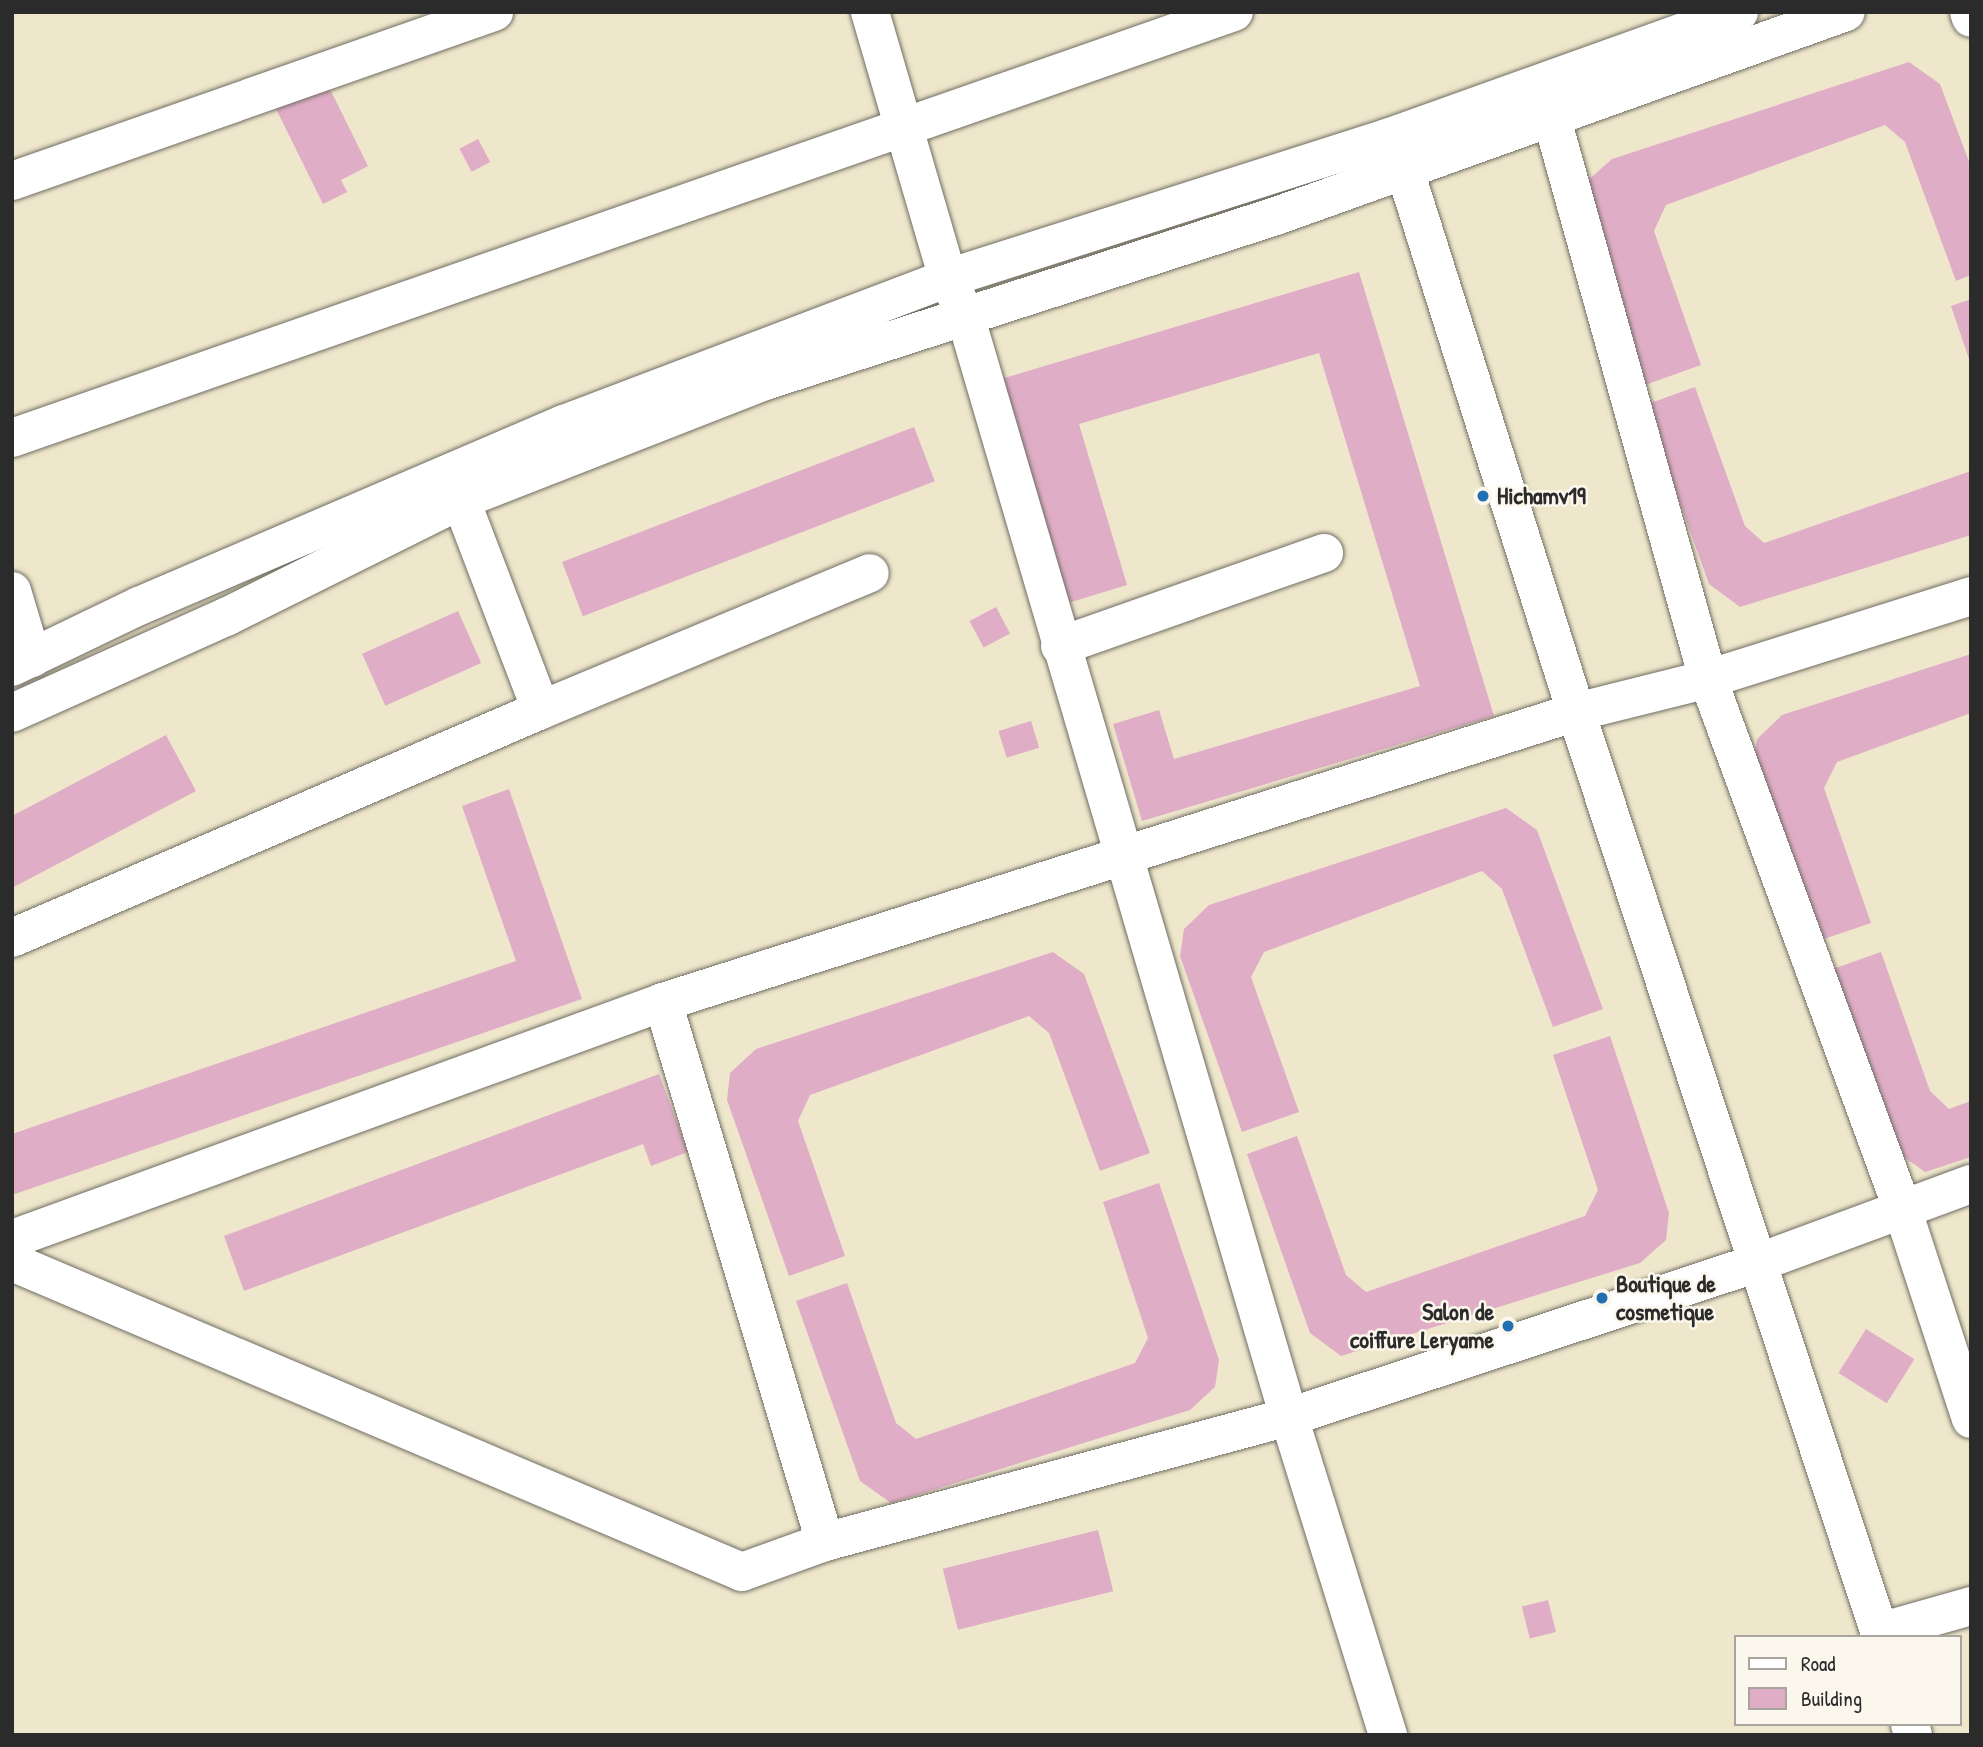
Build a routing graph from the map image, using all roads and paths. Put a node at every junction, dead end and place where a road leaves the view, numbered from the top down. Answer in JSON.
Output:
{"nodes":[{"id":1,"x":494,"y":12,"type":"edge"},
{"id":2,"x":870,"y":12,"type":"edge"},
{"id":3,"x":1234,"y":12,"type":"edge"},
{"id":4,"x":1739,"y":12,"type":"edge"},
{"id":5,"x":1846,"y":12,"type":"edge"},
{"id":6,"x":1969,"y":12,"type":"edge"},
{"id":7,"x":1971,"y":18,"type":"edge"},
{"id":8,"x":1524,"y":88,"type":"junction"},
{"id":9,"x":1552,"y":119,"type":"junction"},
{"id":10,"x":903,"y":125,"type":"junction"},
{"id":11,"x":1387,"y":138,"type":"junction"},
{"id":12,"x":1405,"y":171,"type":"junction"},
{"id":13,"x":12,"y":181,"type":"edge"},
{"id":14,"x":948,"y":278,"type":"junction"},
{"id":15,"x":965,"y":315,"type":"junction"},
{"id":16,"x":12,"y":438,"type":"edge"},
{"id":17,"x":451,"y":489,"type":"junction"},
{"id":18,"x":1324,"y":553,"type":"dead end"},
{"id":19,"x":870,"y":573,"type":"dead end"},
{"id":20,"x":12,"y":591,"type":"edge"},
{"id":21,"x":1971,"y":596,"type":"edge"},
{"id":22,"x":1060,"y":646,"type":"junction"},
{"id":23,"x":22,"y":663,"type":"edge"},
{"id":24,"x":1708,"y":678,"type":"junction"},
{"id":25,"x":541,"y":710,"type":"junction"},
{"id":26,"x":1576,"y":712,"type":"junction"},
{"id":27,"x":12,"y":713,"type":"edge"},
{"id":28,"x":1123,"y":854,"type":"junction"},
{"id":29,"x":12,"y":938,"type":"edge"},
{"id":30,"x":663,"y":1002,"type":"junction"},
{"id":31,"x":1971,"y":1184,"type":"edge"},
{"id":32,"x":1902,"y":1208,"type":"junction"},
{"id":33,"x":12,"y":1239,"type":"edge"},
{"id":34,"x":12,"y":1262,"type":"edge"},
{"id":35,"x":1757,"y":1262,"type":"junction"},
{"id":36,"x":1289,"y":1417,"type":"junction"},
{"id":37,"x":1971,"y":1419,"type":"edge"},
{"id":38,"x":825,"y":1542,"type":"junction"},
{"id":39,"x":1971,"y":1606,"type":"edge"},
{"id":40,"x":1880,"y":1635,"type":"edge"},
{"id":41,"x":1388,"y":1735,"type":"edge"}],
"edges":[{"from":1,"to":13,"type":"street"},
{"from":2,"to":10,"type":"street"},
{"from":3,"to":10,"type":"street"},
{"from":4,"to":8,"type":"street"},
{"from":5,"to":9,"type":"street"},
{"from":6,"to":7,"type":"street"},
{"from":8,"to":9,"type":"street"},
{"from":8,"to":11,"type":"street"},
{"from":9,"to":12,"type":"street"},
{"from":9,"to":24,"type":"street"},
{"from":10,"to":14,"type":"street"},
{"from":10,"to":16,"type":"street"},
{"from":11,"to":12,"type":"street"},
{"from":11,"to":14,"type":"street"},
{"from":12,"to":15,"type":"street"},
{"from":12,"to":26,"type":"street"},
{"from":14,"to":15,"type":"street"},
{"from":14,"to":17,"type":"street"},
{"from":15,"to":17,"type":"street"},
{"from":15,"to":22,"type":"street"},
{"from":17,"to":23,"type":"street"},
{"from":17,"to":25,"type":"street"},
{"from":17,"to":27,"type":"street"},
{"from":18,"to":22,"type":"street"},
{"from":19,"to":25,"type":"street"},
{"from":20,"to":23,"type":"street"},
{"from":21,"to":24,"type":"street"},
{"from":22,"to":28,"type":"street"},
{"from":24,"to":26,"type":"street"},
{"from":24,"to":32,"type":"street"},
{"from":25,"to":29,"type":"street"},
{"from":26,"to":28,"type":"street"},
{"from":26,"to":35,"type":"street"},
{"from":28,"to":30,"type":"street"},
{"from":28,"to":36,"type":"street"},
{"from":30,"to":33,"type":"street"},
{"from":30,"to":38,"type":"street"},
{"from":31,"to":32,"type":"street"},
{"from":32,"to":35,"type":"street"},
{"from":32,"to":37,"type":"street"},
{"from":34,"to":38,"type":"street"},
{"from":35,"to":36,"type":"street"},
{"from":35,"to":40,"type":"street"},
{"from":36,"to":38,"type":"street"},
{"from":36,"to":41,"type":"street"},
{"from":39,"to":40,"type":"street"}]}
